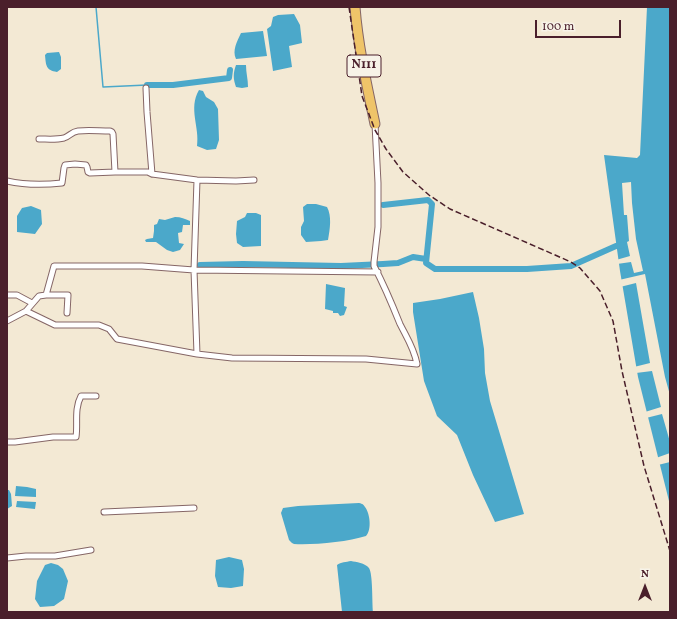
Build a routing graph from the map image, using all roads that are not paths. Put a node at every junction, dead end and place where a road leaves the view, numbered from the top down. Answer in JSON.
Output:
{"nodes":[{"id":1,"x":356,"y":7,"type":"edge"},
{"id":2,"x":146,"y":88,"type":"dead end"},
{"id":3,"x":375,"y":124,"type":"joint"},
{"id":4,"x":39,"y":139,"type":"dead end"},
{"id":5,"x":115,"y":172,"type":"junction"},
{"id":6,"x":152,"y":174,"type":"junction"},
{"id":7,"x":197,"y":180,"type":"junction"},
{"id":8,"x":254,"y":180,"type":"dead end"},
{"id":9,"x":7,"y":181,"type":"edge"},
{"id":10,"x":194,"y":270,"type":"junction"},
{"id":11,"x":378,"y":272,"type":"junction"},
{"id":12,"x":7,"y":295,"type":"edge"},
{"id":13,"x":46,"y":295,"type":"junction"},
{"id":14,"x":32,"y":303,"type":"junction"},
{"id":15,"x":26,"y":311,"type":"junction"},
{"id":16,"x":68,"y":313,"type":"dead end"},
{"id":17,"x":7,"y":321,"type":"edge"},
{"id":18,"x":197,"y":354,"type":"junction"},
{"id":19,"x":96,"y":396,"type":"dead end"},
{"id":20,"x":7,"y":442,"type":"edge"},
{"id":21,"x":194,"y":508,"type":"dead end"},
{"id":22,"x":104,"y":512,"type":"dead end"},
{"id":23,"x":91,"y":550,"type":"dead end"},
{"id":24,"x":7,"y":558,"type":"edge"}],
"edges":[{"from":1,"to":3,"type":"highway","number":"N111"},
{"from":2,"to":6,"type":"street"},
{"from":3,"to":11,"type":"street"},
{"from":4,"to":5,"type":"street"},
{"from":5,"to":6,"type":"street"},
{"from":5,"to":9,"type":"street"},
{"from":6,"to":7,"type":"street"},
{"from":7,"to":8,"type":"street"},
{"from":7,"to":10,"type":"street"},
{"from":10,"to":11,"type":"street"},
{"from":10,"to":13,"type":"street"},
{"from":10,"to":18,"type":"street"},
{"from":11,"to":18,"type":"street"},
{"from":12,"to":14,"type":"street"},
{"from":13,"to":14,"type":"street"},
{"from":13,"to":16,"type":"street"},
{"from":14,"to":15,"type":"street"},
{"from":15,"to":17,"type":"street"},
{"from":15,"to":18,"type":"street"},
{"from":19,"to":20,"type":"street"},
{"from":21,"to":22,"type":"street"},
{"from":23,"to":24,"type":"street"}]}
